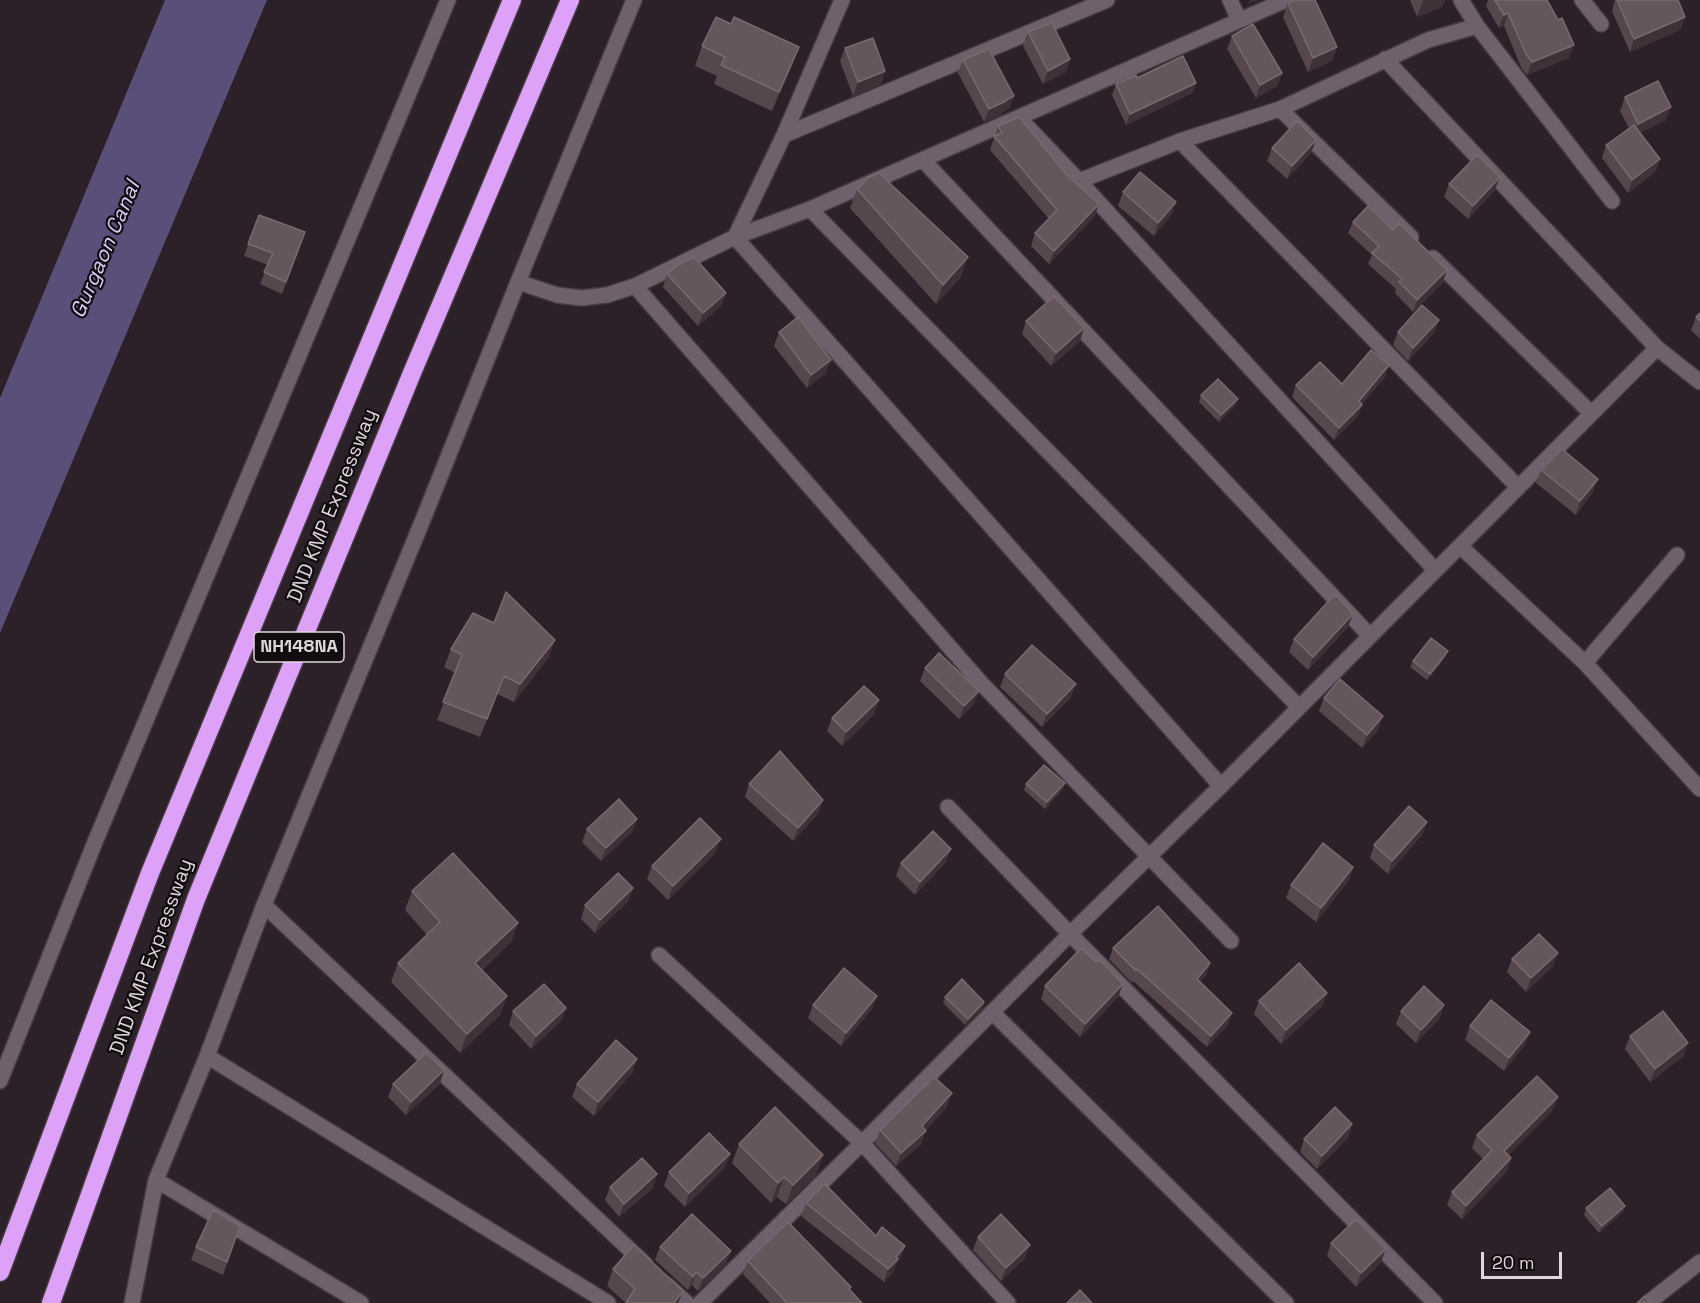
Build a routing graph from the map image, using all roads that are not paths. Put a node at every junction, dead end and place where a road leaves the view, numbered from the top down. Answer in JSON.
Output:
{"nodes":[{"id":1,"x":448,"y":0,"type":"edge"},
{"id":2,"x":512,"y":0,"type":"edge"},
{"id":3,"x":570,"y":0,"type":"edge"},
{"id":4,"x":634,"y":0,"type":"edge"},
{"id":5,"x":842,"y":0,"type":"edge"},
{"id":6,"x":1107,"y":0,"type":"edge"},
{"id":7,"x":1230,"y":0,"type":"edge"},
{"id":8,"x":1286,"y":0,"type":"edge"},
{"id":9,"x":1461,"y":0,"type":"edge"},
{"id":10,"x":1582,"y":0,"type":"edge"},
{"id":11,"x":1239,"y":20,"type":"junction"},
{"id":12,"x":1601,"y":24,"type":"dead end"},
{"id":13,"x":1477,"y":26,"type":"junction"},
{"id":14,"x":1385,"y":59,"type":"junction"},
{"id":15,"x":1280,"y":109,"type":"junction"},
{"id":16,"x":1018,"y":118,"type":"junction"},
{"id":17,"x":784,"y":135,"type":"junction"},
{"id":18,"x":1180,"y":141,"type":"junction"},
{"id":19,"x":923,"y":160,"type":"junction"},
{"id":20,"x":1079,"y":181,"type":"junction"},
{"id":21,"x":1611,"y":201,"type":"dead end"},
{"id":22,"x":810,"y":209,"type":"junction"},
{"id":23,"x":735,"y":237,"type":"junction"},
{"id":24,"x":518,"y":282,"type":"junction"},
{"id":25,"x":635,"y":286,"type":"junction"},
{"id":26,"x":1657,"y":348,"type":"junction"},
{"id":27,"x":1700,"y":382,"type":"edge"},
{"id":28,"x":1592,"y":413,"type":"junction"},
{"id":29,"x":1518,"y":487,"type":"junction"},
{"id":30,"x":1460,"y":546,"type":"junction"},
{"id":31,"x":1677,"y":555,"type":"dead end"},
{"id":32,"x":1435,"y":570,"type":"junction"},
{"id":33,"x":1370,"y":636,"type":"junction"},
{"id":34,"x":1585,"y":663,"type":"junction"},
{"id":35,"x":1299,"y":706,"type":"junction"},
{"id":36,"x":1221,"y":786,"type":"junction"},
{"id":37,"x":1700,"y":789,"type":"edge"},
{"id":38,"x":948,"y":807,"type":"dead end"},
{"id":39,"x":1150,"y":857,"type":"junction"},
{"id":40,"x":264,"y":905,"type":"junction"},
{"id":41,"x":1070,"y":934,"type":"junction"},
{"id":42,"x":1231,"y":941,"type":"dead end"},
{"id":43,"x":659,"y":956,"type":"dead end"},
{"id":44,"x":992,"y":1012,"type":"junction"},
{"id":45,"x":207,"y":1056,"type":"junction"},
{"id":46,"x":0,"y":1081,"type":"edge"},
{"id":47,"x":862,"y":1143,"type":"junction"},
{"id":48,"x":156,"y":1180,"type":"junction"},
{"id":49,"x":1700,"y":1262,"type":"edge"},
{"id":50,"x":0,"y":1272,"type":"edge"},
{"id":51,"x":51,"y":1303,"type":"edge"},
{"id":52,"x":132,"y":1303,"type":"edge"},
{"id":53,"x":361,"y":1303,"type":"edge"},
{"id":54,"x":608,"y":1303,"type":"edge"},
{"id":55,"x":687,"y":1303,"type":"edge"},
{"id":56,"x":700,"y":1303,"type":"edge"},
{"id":57,"x":1008,"y":1303,"type":"edge"},
{"id":58,"x":1286,"y":1303,"type":"edge"},
{"id":59,"x":1435,"y":1303,"type":"edge"},
{"id":60,"x":1648,"y":1303,"type":"edge"}],
"edges":[{"from":1,"to":46,"type":"street"},
{"from":2,"to":50,"type":"highway","name":"DND KMP Expressway","number":"NH148NA"},
{"from":3,"to":51,"type":"highway","name":"DND KMP Expressway","number":"NH148NA"},
{"from":4,"to":24,"type":"street"},
{"from":5,"to":17,"type":"street"},
{"from":6,"to":17,"type":"street"},
{"from":7,"to":11,"type":"street"},
{"from":8,"to":11,"type":"street"},
{"from":9,"to":13,"type":"street"},
{"from":10,"to":12,"type":"street"},
{"from":11,"to":16,"type":"street"},
{"from":13,"to":14,"type":"street"},
{"from":13,"to":21,"type":"street"},
{"from":14,"to":15,"type":"street"},
{"from":14,"to":26,"type":"street"},
{"from":15,"to":18,"type":"street"},
{"from":15,"to":28,"type":"street"},
{"from":16,"to":19,"type":"street"},
{"from":16,"to":20,"type":"street"},
{"from":17,"to":23,"type":"street"},
{"from":18,"to":20,"type":"street"},
{"from":18,"to":29,"type":"street"},
{"from":19,"to":22,"type":"street"},
{"from":19,"to":33,"type":"street"},
{"from":20,"to":32,"type":"street"},
{"from":22,"to":23,"type":"street"},
{"from":22,"to":35,"type":"street"},
{"from":23,"to":25,"type":"street"},
{"from":23,"to":36,"type":"street"},
{"from":24,"to":25,"type":"street"},
{"from":24,"to":40,"type":"street"},
{"from":25,"to":39,"type":"street"},
{"from":26,"to":27,"type":"street"},
{"from":26,"to":28,"type":"street"},
{"from":28,"to":29,"type":"street"},
{"from":29,"to":30,"type":"street"},
{"from":30,"to":32,"type":"street"},
{"from":30,"to":34,"type":"street"},
{"from":31,"to":34,"type":"street"},
{"from":32,"to":33,"type":"street"},
{"from":33,"to":35,"type":"street"},
{"from":34,"to":37,"type":"street"},
{"from":35,"to":36,"type":"street"},
{"from":36,"to":39,"type":"street"},
{"from":38,"to":41,"type":"street"},
{"from":39,"to":41,"type":"street"},
{"from":39,"to":42,"type":"street"},
{"from":40,"to":45,"type":"street"},
{"from":40,"to":55,"type":"street"},
{"from":41,"to":44,"type":"street"},
{"from":41,"to":59,"type":"street"},
{"from":43,"to":47,"type":"street"},
{"from":44,"to":47,"type":"street"},
{"from":44,"to":58,"type":"street"},
{"from":45,"to":48,"type":"street"},
{"from":45,"to":54,"type":"street"},
{"from":47,"to":56,"type":"street"},
{"from":47,"to":57,"type":"street"},
{"from":48,"to":52,"type":"street"},
{"from":48,"to":53,"type":"street"},
{"from":49,"to":60,"type":"street"}]}
